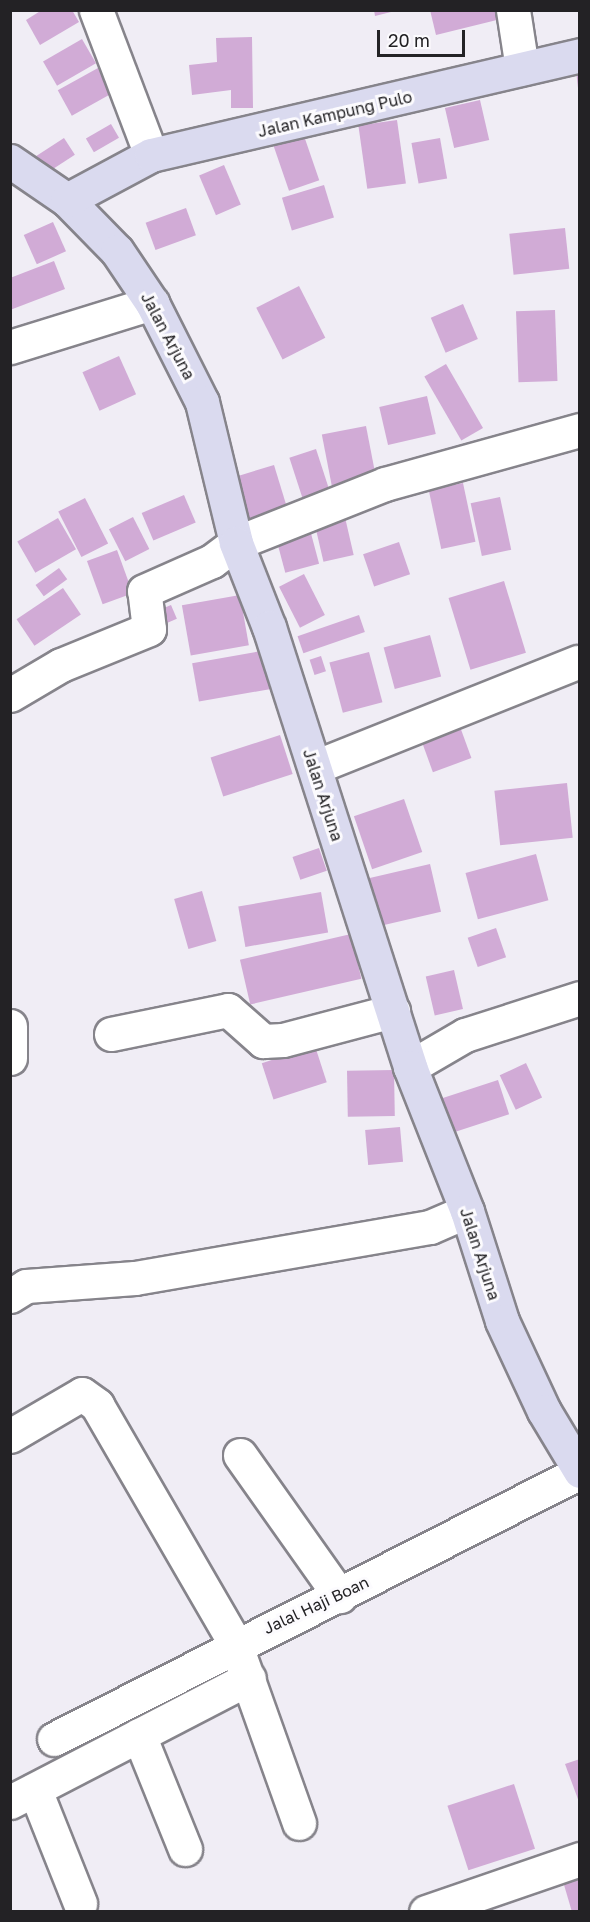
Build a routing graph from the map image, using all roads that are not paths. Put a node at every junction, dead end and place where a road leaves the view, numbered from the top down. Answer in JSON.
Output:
{"nodes":[{"id":1,"x":96,"y":10,"type":"edge"},
{"id":2,"x":513,"y":10,"type":"edge"},
{"id":3,"x":579,"y":55,"type":"edge"},
{"id":4,"x":522,"y":68,"type":"junction"},
{"id":5,"x":151,"y":155,"type":"junction"},
{"id":6,"x":10,"y":161,"type":"edge"},
{"id":7,"x":82,"y":201,"type":"junction"},
{"id":8,"x":153,"y":303,"type":"junction"},
{"id":9,"x":10,"y":347,"type":"edge"},
{"id":10,"x":579,"y":430,"type":"edge"},
{"id":11,"x":236,"y":543,"type":"junction"},
{"id":12,"x":578,"y":662,"type":"dead end"},
{"id":13,"x":10,"y":695,"type":"edge"},
{"id":14,"x":315,"y":768,"type":"junction"},
{"id":15,"x":579,"y":998,"type":"edge"},
{"id":16,"x":393,"y":1011,"type":"junction"},
{"id":17,"x":10,"y":1026,"type":"edge"},
{"id":18,"x":111,"y":1034,"type":"dead end"},
{"id":19,"x":10,"y":1058,"type":"edge"},
{"id":20,"x":410,"y":1067,"type":"junction"},
{"id":21,"x":467,"y":1211,"type":"junction"},
{"id":22,"x":16,"y":1281,"type":"edge"},
{"id":23,"x":10,"y":1436,"type":"edge"},
{"id":24,"x":240,"y":1455,"type":"dead end"},
{"id":25,"x":579,"y":1472,"type":"edge"},
{"id":26,"x":340,"y":1596,"type":"junction"},
{"id":27,"x":235,"y":1643,"type":"junction"},
{"id":28,"x":249,"y":1678,"type":"junction"},
{"id":29,"x":139,"y":1735,"type":"junction"},
{"id":30,"x":54,"y":1739,"type":"dead end"},
{"id":31,"x":23,"y":1796,"type":"edge"},
{"id":32,"x":299,"y":1823,"type":"dead end"},
{"id":33,"x":185,"y":1850,"type":"dead end"},
{"id":34,"x":579,"y":1859,"type":"edge"},
{"id":35,"x":80,"y":1903,"type":"dead end"},
{"id":36,"x":426,"y":1911,"type":"edge"}],
"edges":[{"from":1,"to":5,"type":"street"},
{"from":2,"to":4,"type":"street"},
{"from":3,"to":4,"type":"street","name":"Jalan Kampung Pulo"},
{"from":4,"to":5,"type":"street","name":"Jalan Kampung Pulo"},
{"from":5,"to":7,"type":"street","name":"Jalan Kampung Pulo"},
{"from":6,"to":7,"type":"street","name":"Jalan Arjuna"},
{"from":7,"to":8,"type":"street","name":"Jalan Arjuna"},
{"from":8,"to":9,"type":"street"},
{"from":8,"to":11,"type":"street","name":"Jalan Arjuna"},
{"from":10,"to":11,"type":"street"},
{"from":11,"to":13,"type":"street"},
{"from":11,"to":14,"type":"street","name":"Jalan Arjuna"},
{"from":12,"to":14,"type":"street"},
{"from":14,"to":16,"type":"street","name":"Jalan Arjuna"},
{"from":15,"to":20,"type":"street"},
{"from":16,"to":18,"type":"street"},
{"from":16,"to":20,"type":"street","name":"Jalan Arjuna"},
{"from":17,"to":19,"type":"street"},
{"from":20,"to":21,"type":"street","name":"Jalan Arjuna"},
{"from":21,"to":22,"type":"street"},
{"from":21,"to":25,"type":"street","name":"Jalan Arjuna"},
{"from":23,"to":27,"type":"street"},
{"from":24,"to":26,"type":"street"},
{"from":25,"to":26,"type":"street","name":"Jalal Haji Boan"},
{"from":26,"to":27,"type":"street","name":"Jalal Haji Boan"},
{"from":27,"to":28,"type":"street"},
{"from":27,"to":30,"type":"street","name":"Jalal Haji Boan"},
{"from":28,"to":29,"type":"street"},
{"from":28,"to":32,"type":"street"},
{"from":29,"to":31,"type":"street"},
{"from":29,"to":33,"type":"street"},
{"from":31,"to":35,"type":"street"},
{"from":34,"to":36,"type":"street"}]}
